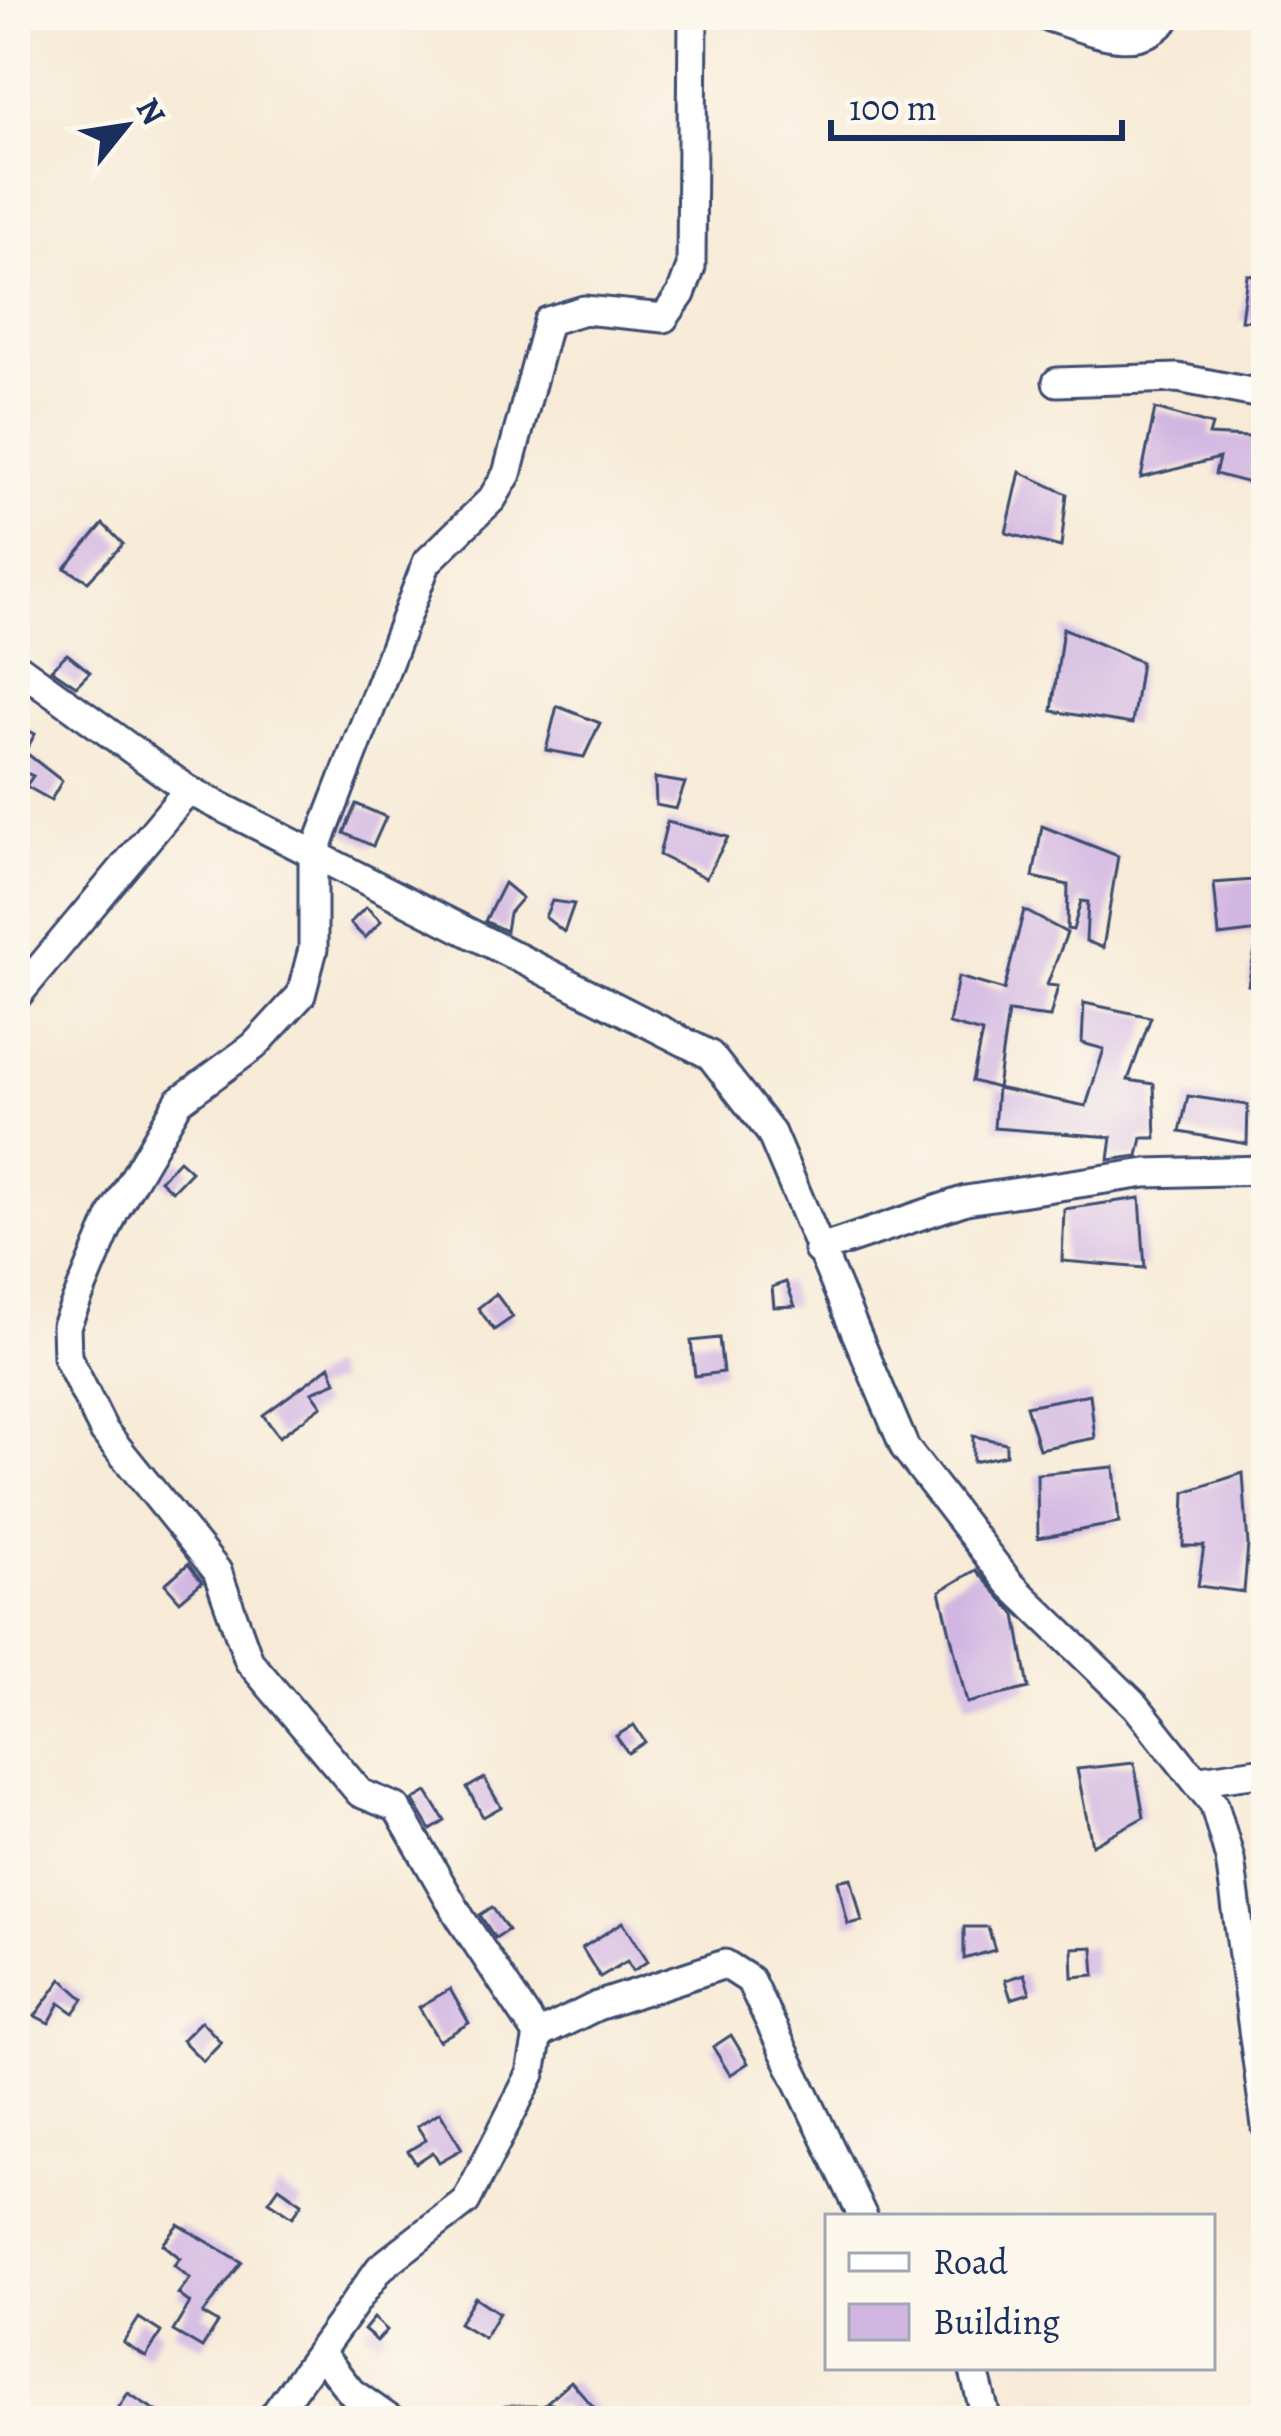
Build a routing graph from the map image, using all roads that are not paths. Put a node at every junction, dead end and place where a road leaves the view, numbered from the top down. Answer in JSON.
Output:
{"nodes":[{"id":1,"x":693,"y":15,"type":"edge"},
{"id":2,"x":1042,"y":15,"type":"edge"},
{"id":3,"x":1169,"y":15,"type":"edge"},
{"id":4,"x":1057,"y":382,"type":"dead end"},
{"id":5,"x":1266,"y":395,"type":"edge"},
{"id":6,"x":15,"y":665,"type":"edge"},
{"id":7,"x":188,"y":790,"type":"junction"},
{"id":8,"x":313,"y":858,"type":"junction"},
{"id":9,"x":15,"y":998,"type":"edge"},
{"id":10,"x":1266,"y":1170,"type":"edge"},
{"id":11,"x":818,"y":1250,"type":"junction"},
{"id":12,"x":1266,"y":1771,"type":"edge"},
{"id":13,"x":1200,"y":1780,"type":"junction"},
{"id":14,"x":538,"y":2035,"type":"junction"},
{"id":15,"x":1266,"y":2126,"type":"edge"},
{"id":16,"x":862,"y":2214,"type":"edge"},
{"id":17,"x":321,"y":2354,"type":"junction"},
{"id":18,"x":974,"y":2370,"type":"edge"},
{"id":19,"x":269,"y":2421,"type":"edge"},
{"id":20,"x":392,"y":2421,"type":"edge"},
{"id":21,"x":508,"y":2421,"type":"edge"},
{"id":22,"x":554,"y":2421,"type":"edge"},
{"id":23,"x":987,"y":2421,"type":"edge"}],
"edges":[{"from":1,"to":8,"type":"street"},
{"from":2,"to":3,"type":"street"},
{"from":4,"to":5,"type":"street"},
{"from":6,"to":7,"type":"street"},
{"from":7,"to":8,"type":"street"},
{"from":7,"to":9,"type":"street"},
{"from":8,"to":11,"type":"street"},
{"from":8,"to":14,"type":"street"},
{"from":10,"to":11,"type":"street"},
{"from":11,"to":13,"type":"street"},
{"from":12,"to":13,"type":"street"},
{"from":13,"to":15,"type":"street"},
{"from":14,"to":16,"type":"street"},
{"from":14,"to":17,"type":"street"},
{"from":17,"to":19,"type":"street"},
{"from":17,"to":20,"type":"street"},
{"from":18,"to":23,"type":"street"},
{"from":21,"to":22,"type":"street"}]}
